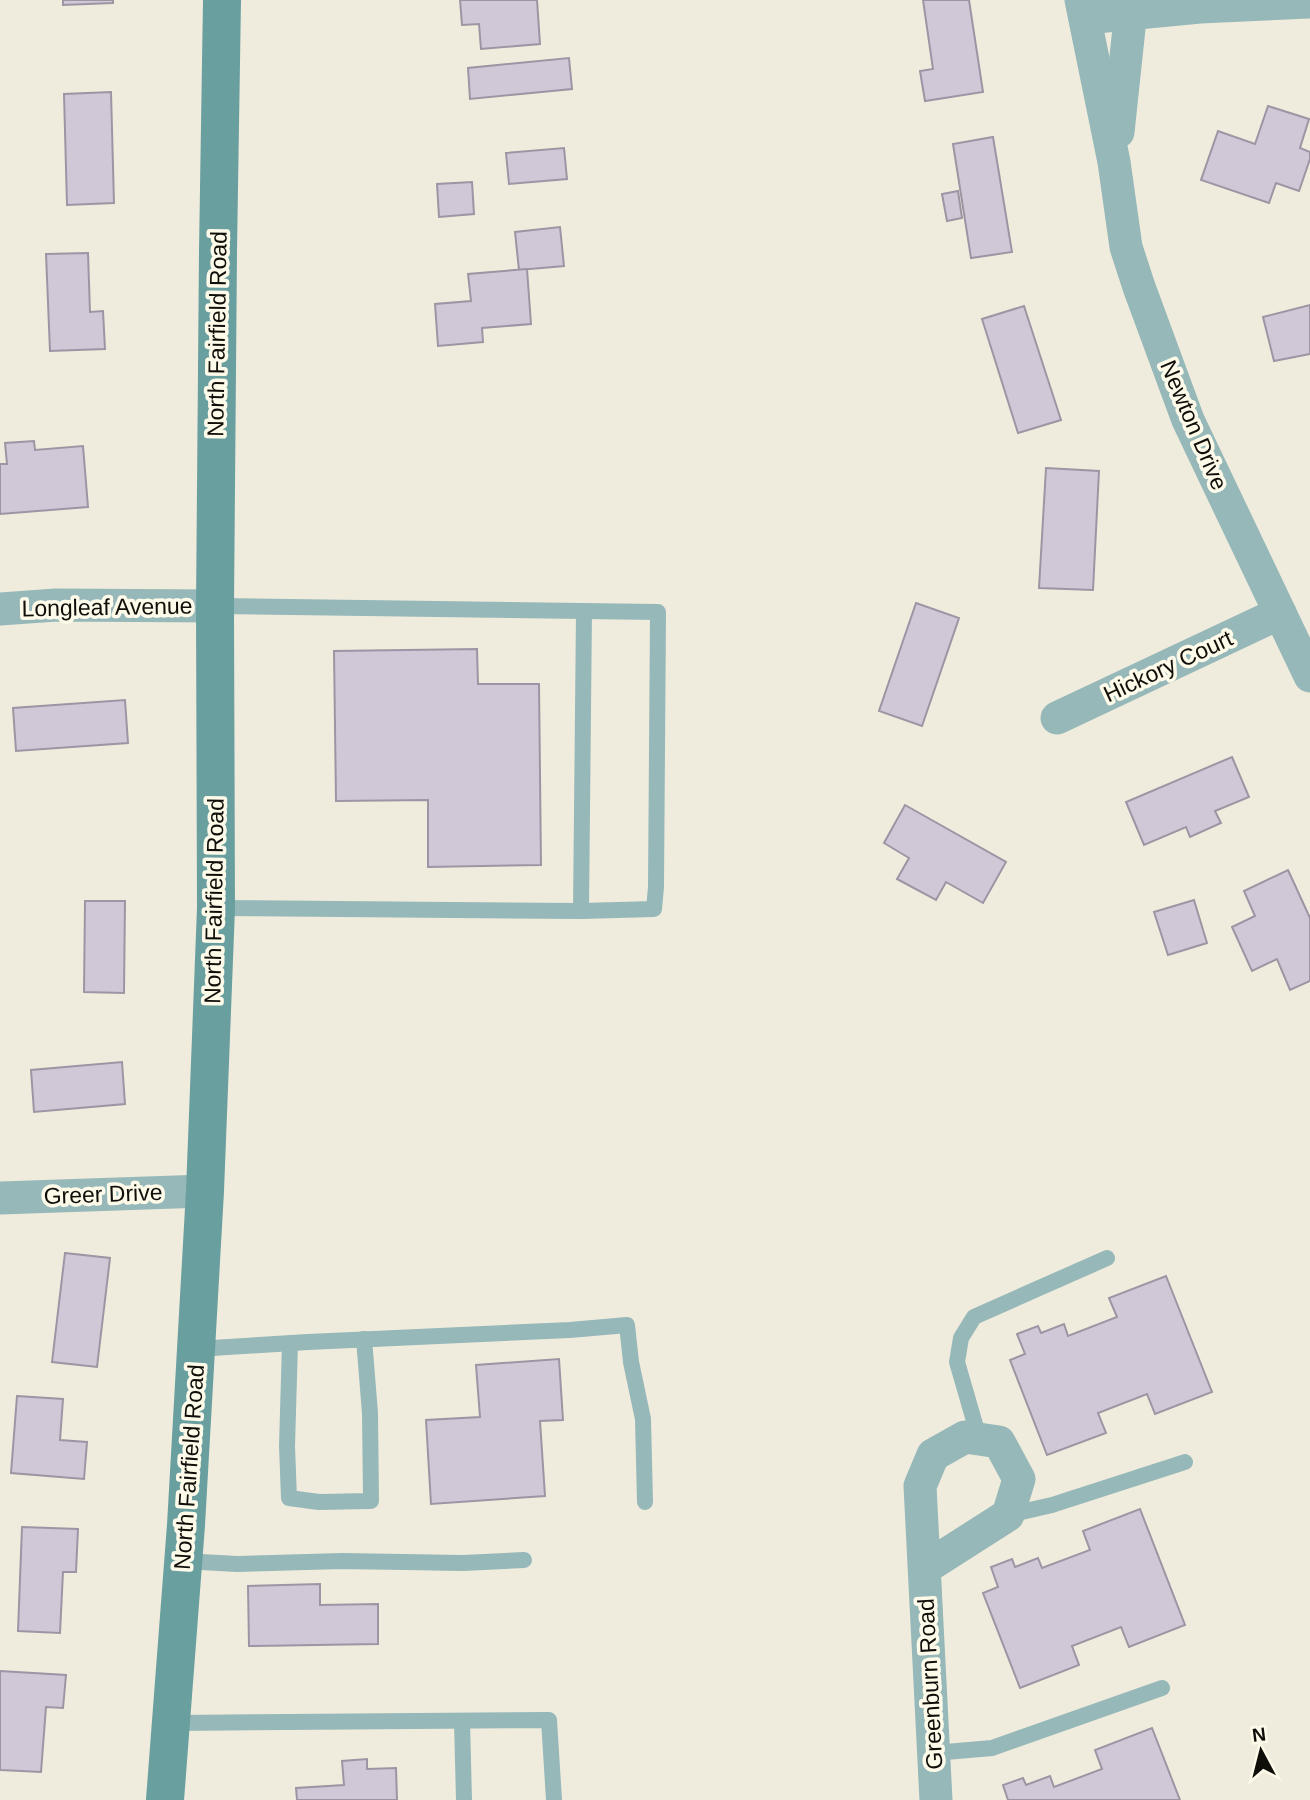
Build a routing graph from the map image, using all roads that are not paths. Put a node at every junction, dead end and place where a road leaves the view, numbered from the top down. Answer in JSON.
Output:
{"nodes":[{"id":1,"x":222,"y":0,"type":"edge"},
{"id":2,"x":1310,"y":2,"type":"edge"},
{"id":3,"x":1131,"y":7,"type":"edge"},
{"id":4,"x":1083,"y":9,"type":"edge"},
{"id":5,"x":1114,"y":162,"type":"junction"},
{"id":6,"x":215,"y":606,"type":"junction"},
{"id":7,"x":0,"y":609,"type":"edge"},
{"id":8,"x":584,"y":611,"type":"junction"},
{"id":9,"x":1280,"y":613,"type":"junction"},
{"id":10,"x":1310,"y":677,"type":"edge"},
{"id":11,"x":1057,"y":718,"type":"dead end"},
{"id":12,"x":216,"y":908,"type":"junction"},
{"id":13,"x":581,"y":911,"type":"junction"},
{"id":14,"x":205,"y":1191,"type":"junction"},
{"id":15,"x":0,"y":1198,"type":"edge"},
{"id":16,"x":1107,"y":1258,"type":"dead end"},
{"id":17,"x":364,"y":1339,"type":"junction"},
{"id":18,"x":290,"y":1343,"type":"junction"},
{"id":19,"x":196,"y":1349,"type":"junction"},
{"id":20,"x":979,"y":1438,"type":"junction"},
{"id":21,"x":1185,"y":1462,"type":"dead end"},
{"id":22,"x":645,"y":1502,"type":"dead end"},
{"id":23,"x":1008,"y":1515,"type":"junction"},
{"id":24,"x":524,"y":1560,"type":"dead end"},
{"id":25,"x":183,"y":1561,"type":"junction"},
{"id":26,"x":925,"y":1568,"type":"junction"},
{"id":27,"x":1162,"y":1688,"type":"dead end"},
{"id":28,"x":462,"y":1721,"type":"junction"},
{"id":29,"x":171,"y":1723,"type":"junction"},
{"id":30,"x":934,"y":1753,"type":"junction"},
{"id":31,"x":165,"y":1800,"type":"edge"},
{"id":32,"x":464,"y":1800,"type":"edge"},
{"id":33,"x":554,"y":1800,"type":"edge"},
{"id":34,"x":936,"y":1800,"type":"edge"}],
"edges":[{"from":1,"to":6,"type":"main road","name":"North Fairfield Road"},
{"from":2,"to":3,"type":"street"},
{"from":3,"to":4,"type":"street"},
{"from":3,"to":5,"type":"street","name":"Newton Drive"},
{"from":4,"to":5,"type":"street","name":"Newton Drive"},
{"from":5,"to":9,"type":"street","name":"Newton Drive"},
{"from":6,"to":7,"type":"street","name":"Longleaf Avenue"},
{"from":6,"to":8,"type":"lane"},
{"from":6,"to":12,"type":"main road","name":"North Fairfield Road"},
{"from":8,"to":13,"type":"lane"},
{"from":8,"to":13,"type":"lane"},
{"from":9,"to":10,"type":"street","name":"Newton Drive"},
{"from":9,"to":11,"type":"street","name":"Hickory Court"},
{"from":12,"to":13,"type":"lane"},
{"from":12,"to":14,"type":"main road","name":"North Fairfield Road"},
{"from":14,"to":15,"type":"street","name":"Greer Drive"},
{"from":14,"to":19,"type":"main road","name":"North Fairfield Road"},
{"from":16,"to":20,"type":"lane"},
{"from":17,"to":18,"type":"lane"},
{"from":17,"to":18,"type":"lane"},
{"from":17,"to":22,"type":"lane"},
{"from":18,"to":19,"type":"lane"},
{"from":19,"to":25,"type":"main road","name":"North Fairfield Road"},
{"from":20,"to":23,"type":"street"},
{"from":20,"to":26,"type":"street","name":"Greenburn Road"},
{"from":21,"to":23,"type":"lane"},
{"from":23,"to":26,"type":"street","name":"Greenburn Road"},
{"from":24,"to":25,"type":"lane"},
{"from":25,"to":29,"type":"main road","name":"North Fairfield Road"},
{"from":26,"to":30,"type":"street","name":"Greenburn Road"},
{"from":27,"to":30,"type":"lane"},
{"from":28,"to":29,"type":"lane"},
{"from":28,"to":32,"type":"lane"},
{"from":28,"to":33,"type":"lane"},
{"from":29,"to":31,"type":"main road","name":"North Fairfield Road"},
{"from":30,"to":34,"type":"street","name":"Greenburn Road"}]}
